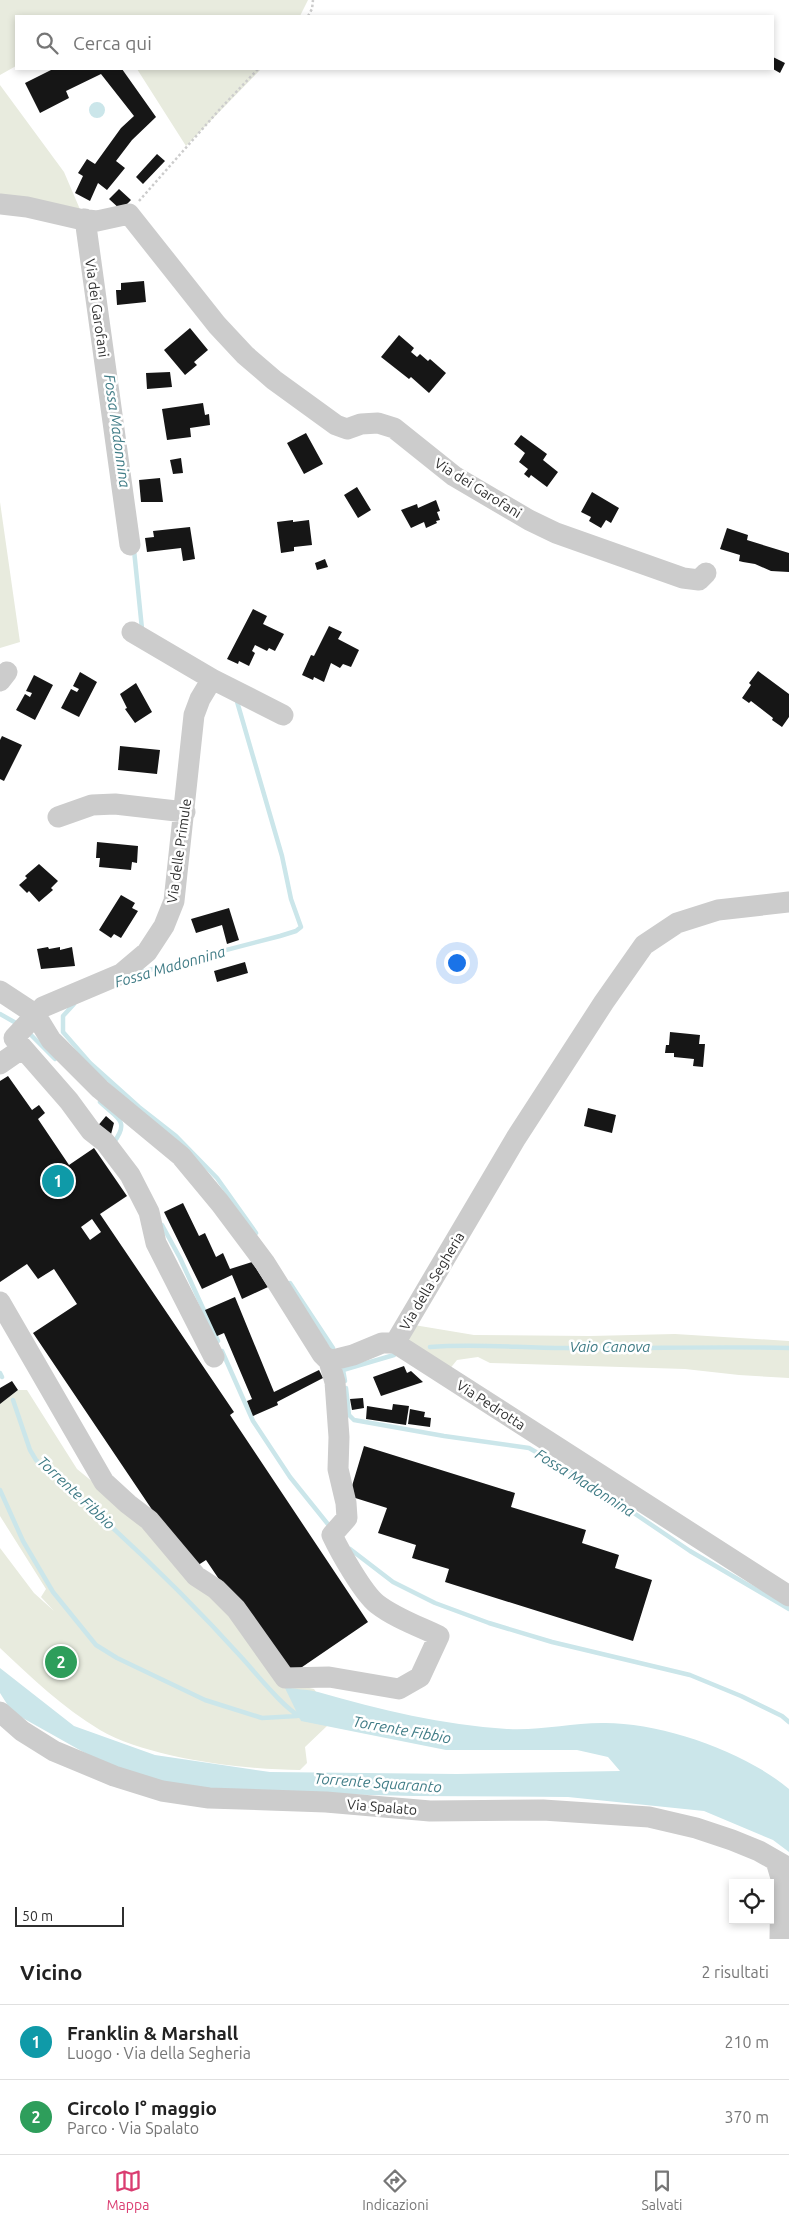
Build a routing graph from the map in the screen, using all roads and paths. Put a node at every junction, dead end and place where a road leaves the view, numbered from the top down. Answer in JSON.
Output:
{"nodes":[{"id":1,"x":313,"y":0,"type":"edge"},
{"id":2,"x":309,"y":15,"type":"edge"},
{"id":3,"x":257,"y":70,"type":"edge"},
{"id":4,"x":0,"y":204,"type":"edge"},
{"id":5,"x":129,"y":214,"type":"junction"},
{"id":6,"x":85,"y":219,"type":"junction"},
{"id":7,"x":130,"y":545,"type":"dead end"},
{"id":8,"x":706,"y":573,"type":"dead end"},
{"id":9,"x":132,"y":632,"type":"dead end"},
{"id":10,"x":212,"y":679,"type":"junction"},
{"id":11,"x":283,"y":715,"type":"dead end"},
{"id":12,"x":185,"y":812,"type":"junction"},
{"id":13,"x":58,"y":817,"type":"dead end"},
{"id":14,"x":789,"y":902,"type":"edge"},
{"id":15,"x":0,"y":991,"type":"edge"},
{"id":16,"x":35,"y":1014,"type":"junction"},
{"id":17,"x":22,"y":1048,"type":"junction"},
{"id":18,"x":0,"y":1064,"type":"edge"},
{"id":19,"x":0,"y":1302,"type":"edge"},
{"id":20,"x":395,"y":1343,"type":"junction"},
{"id":21,"x":214,"y":1357,"type":"dead end"},
{"id":22,"x":329,"y":1361,"type":"junction"},
{"id":23,"x":789,"y":1596,"type":"edge"},
{"id":24,"x":0,"y":1712,"type":"edge"},
{"id":25,"x":782,"y":1865,"type":"edge"},
{"id":26,"x":780,"y":1939,"type":"edge"}],
"edges":[{"from":1,"to":2,"type":"path"},
{"from":3,"to":5,"type":"path"},
{"from":4,"to":6,"type":"street"},
{"from":5,"to":6,"type":"street"},
{"from":5,"to":8,"type":"street","name":"Via dei Garofani"},
{"from":6,"to":7,"type":"street","name":"Via dei Garofani"},
{"from":9,"to":10,"type":"street"},
{"from":10,"to":11,"type":"street"},
{"from":10,"to":12,"type":"street","name":"Via delle Primule"},
{"from":12,"to":13,"type":"street"},
{"from":12,"to":16,"type":"street","name":"Via delle Primule"},
{"from":14,"to":20,"type":"street","name":"Via della Segheria"},
{"from":15,"to":16,"type":"street"},
{"from":16,"to":17,"type":"street","name":"Via delle Primule"},
{"from":16,"to":22,"type":"street"},
{"from":17,"to":18,"type":"street"},
{"from":17,"to":21,"type":"street"},
{"from":19,"to":22,"type":"street"},
{"from":20,"to":22,"type":"street","name":"Via della Segheria"},
{"from":20,"to":23,"type":"street","name":"Via Pedrotta"},
{"from":24,"to":25,"type":"street","name":"Via Spalato"},
{"from":25,"to":26,"type":"street","name":"Via Spalato"}]}
